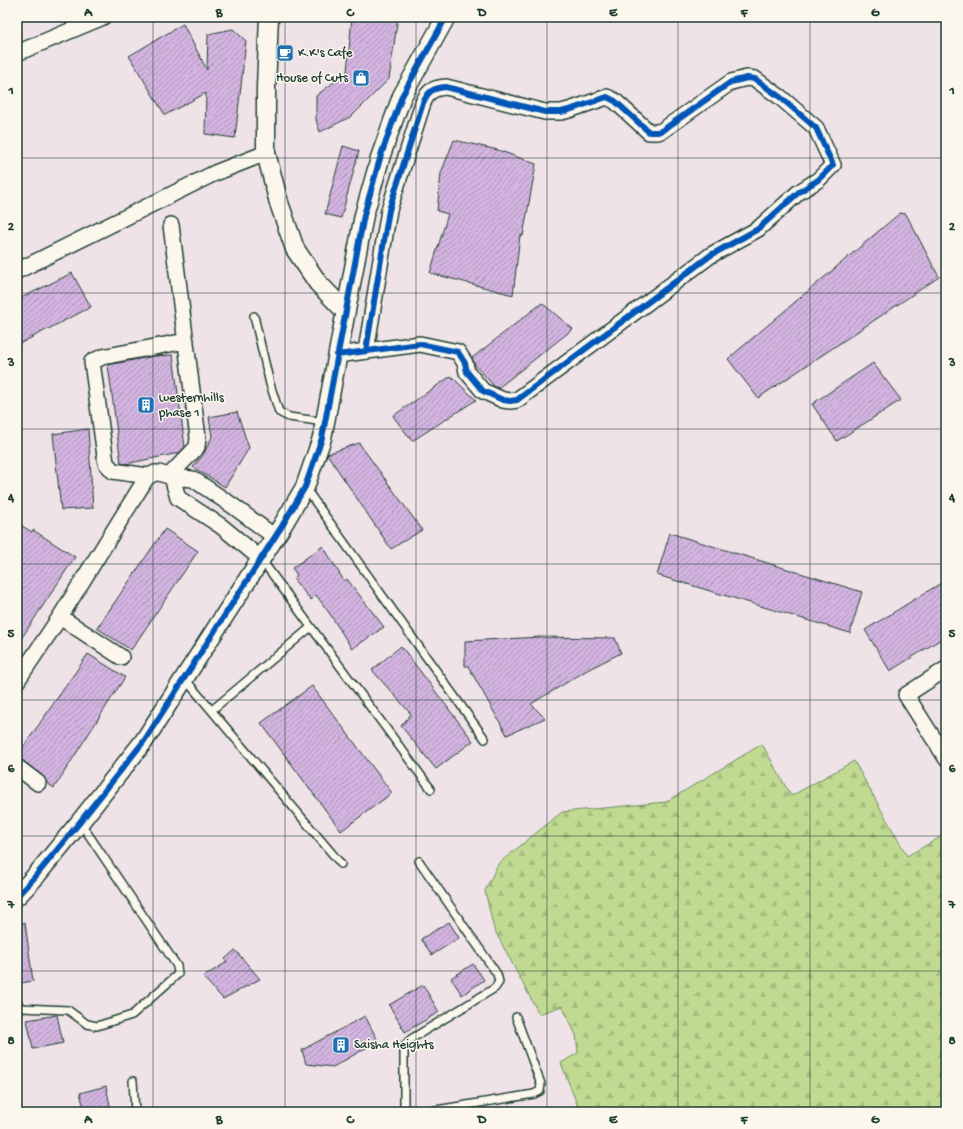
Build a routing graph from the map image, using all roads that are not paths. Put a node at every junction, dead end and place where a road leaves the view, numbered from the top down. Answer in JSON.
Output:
{"nodes":[{"id":1,"x":103,"y":17,"type":"edge"},
{"id":2,"x":269,"y":17,"type":"edge"},
{"id":3,"x":446,"y":17,"type":"edge"},
{"id":4,"x":17,"y":52,"type":"edge"},
{"id":5,"x":266,"y":153,"type":"junction"},
{"id":6,"x":171,"y":225,"type":"dead end"},
{"id":7,"x":17,"y":270,"type":"edge"},
{"id":8,"x":345,"y":312,"type":"junction"},
{"id":9,"x":254,"y":316,"type":"dead end"},
{"id":10,"x":186,"y":341,"type":"junction"},
{"id":11,"x":366,"y":351,"type":"junction"},
{"id":12,"x":337,"y":355,"type":"junction"},
{"id":13,"x":325,"y":422,"type":"junction"},
{"id":14,"x":148,"y":476,"type":"junction"},
{"id":15,"x":171,"y":476,"type":"junction"},
{"id":16,"x":305,"y":487,"type":"junction"},
{"id":17,"x":275,"y":537,"type":"junction"},
{"id":18,"x":261,"y":559,"type":"junction"},
{"id":19,"x":60,"y":617,"type":"junction"},
{"id":20,"x":311,"y":627,"type":"junction"},
{"id":21,"x":121,"y":657,"type":"dead end"},
{"id":22,"x":946,"y":669,"type":"edge"},
{"id":23,"x":18,"y":676,"type":"edge"},
{"id":24,"x":184,"y":677,"type":"junction"},
{"id":25,"x":212,"y":710,"type":"junction"},
{"id":26,"x":485,"y":739,"type":"dead end"},
{"id":27,"x":946,"y":758,"type":"edge"},
{"id":28,"x":17,"y":767,"type":"edge"},
{"id":29,"x":38,"y":783,"type":"dead end"},
{"id":30,"x":431,"y":789,"type":"dead end"},
{"id":31,"x":80,"y":822,"type":"junction"},
{"id":32,"x":419,"y":861,"type":"dead end"},
{"id":33,"x":341,"y":864,"type":"dead end"},
{"id":34,"x":17,"y":896,"type":"edge"},
{"id":35,"x":17,"y":1001,"type":"edge"},
{"id":36,"x":516,"y":1017,"type":"dead end"},
{"id":37,"x":133,"y":1082,"type":"dead end"},
{"id":38,"x":135,"y":1112,"type":"edge"},
{"id":39,"x":404,"y":1112,"type":"edge"},
{"id":40,"x":424,"y":1112,"type":"edge"}],
"edges":[{"from":1,"to":4,"type":"street"},
{"from":2,"to":5,"type":"street"},
{"from":3,"to":8,"type":"street"},
{"from":5,"to":7,"type":"street"},
{"from":5,"to":8,"type":"street"},
{"from":6,"to":10,"type":"street"},
{"from":8,"to":12,"type":"street"},
{"from":9,"to":13,"type":"lane"},
{"from":10,"to":14,"type":"street"},
{"from":10,"to":15,"type":"street"},
{"from":11,"to":11,"type":"street"},
{"from":11,"to":12,"type":"street"},
{"from":12,"to":13,"type":"street"},
{"from":13,"to":16,"type":"street"},
{"from":14,"to":15,"type":"street"},
{"from":14,"to":19,"type":"street"},
{"from":15,"to":17,"type":"street"},
{"from":15,"to":18,"type":"street"},
{"from":16,"to":17,"type":"street"},
{"from":16,"to":26,"type":"lane"},
{"from":17,"to":18,"type":"street"},
{"from":18,"to":20,"type":"lane"},
{"from":18,"to":24,"type":"street"},
{"from":19,"to":21,"type":"street"},
{"from":19,"to":23,"type":"street"},
{"from":20,"to":25,"type":"lane"},
{"from":20,"to":30,"type":"lane"},
{"from":22,"to":27,"type":"street"},
{"from":24,"to":25,"type":"lane"},
{"from":24,"to":31,"type":"street"},
{"from":25,"to":33,"type":"lane"},
{"from":28,"to":29,"type":"street"},
{"from":31,"to":34,"type":"street"},
{"from":31,"to":35,"type":"lane"},
{"from":32,"to":39,"type":"lane"},
{"from":36,"to":40,"type":"lane"},
{"from":37,"to":38,"type":"lane"}]}
